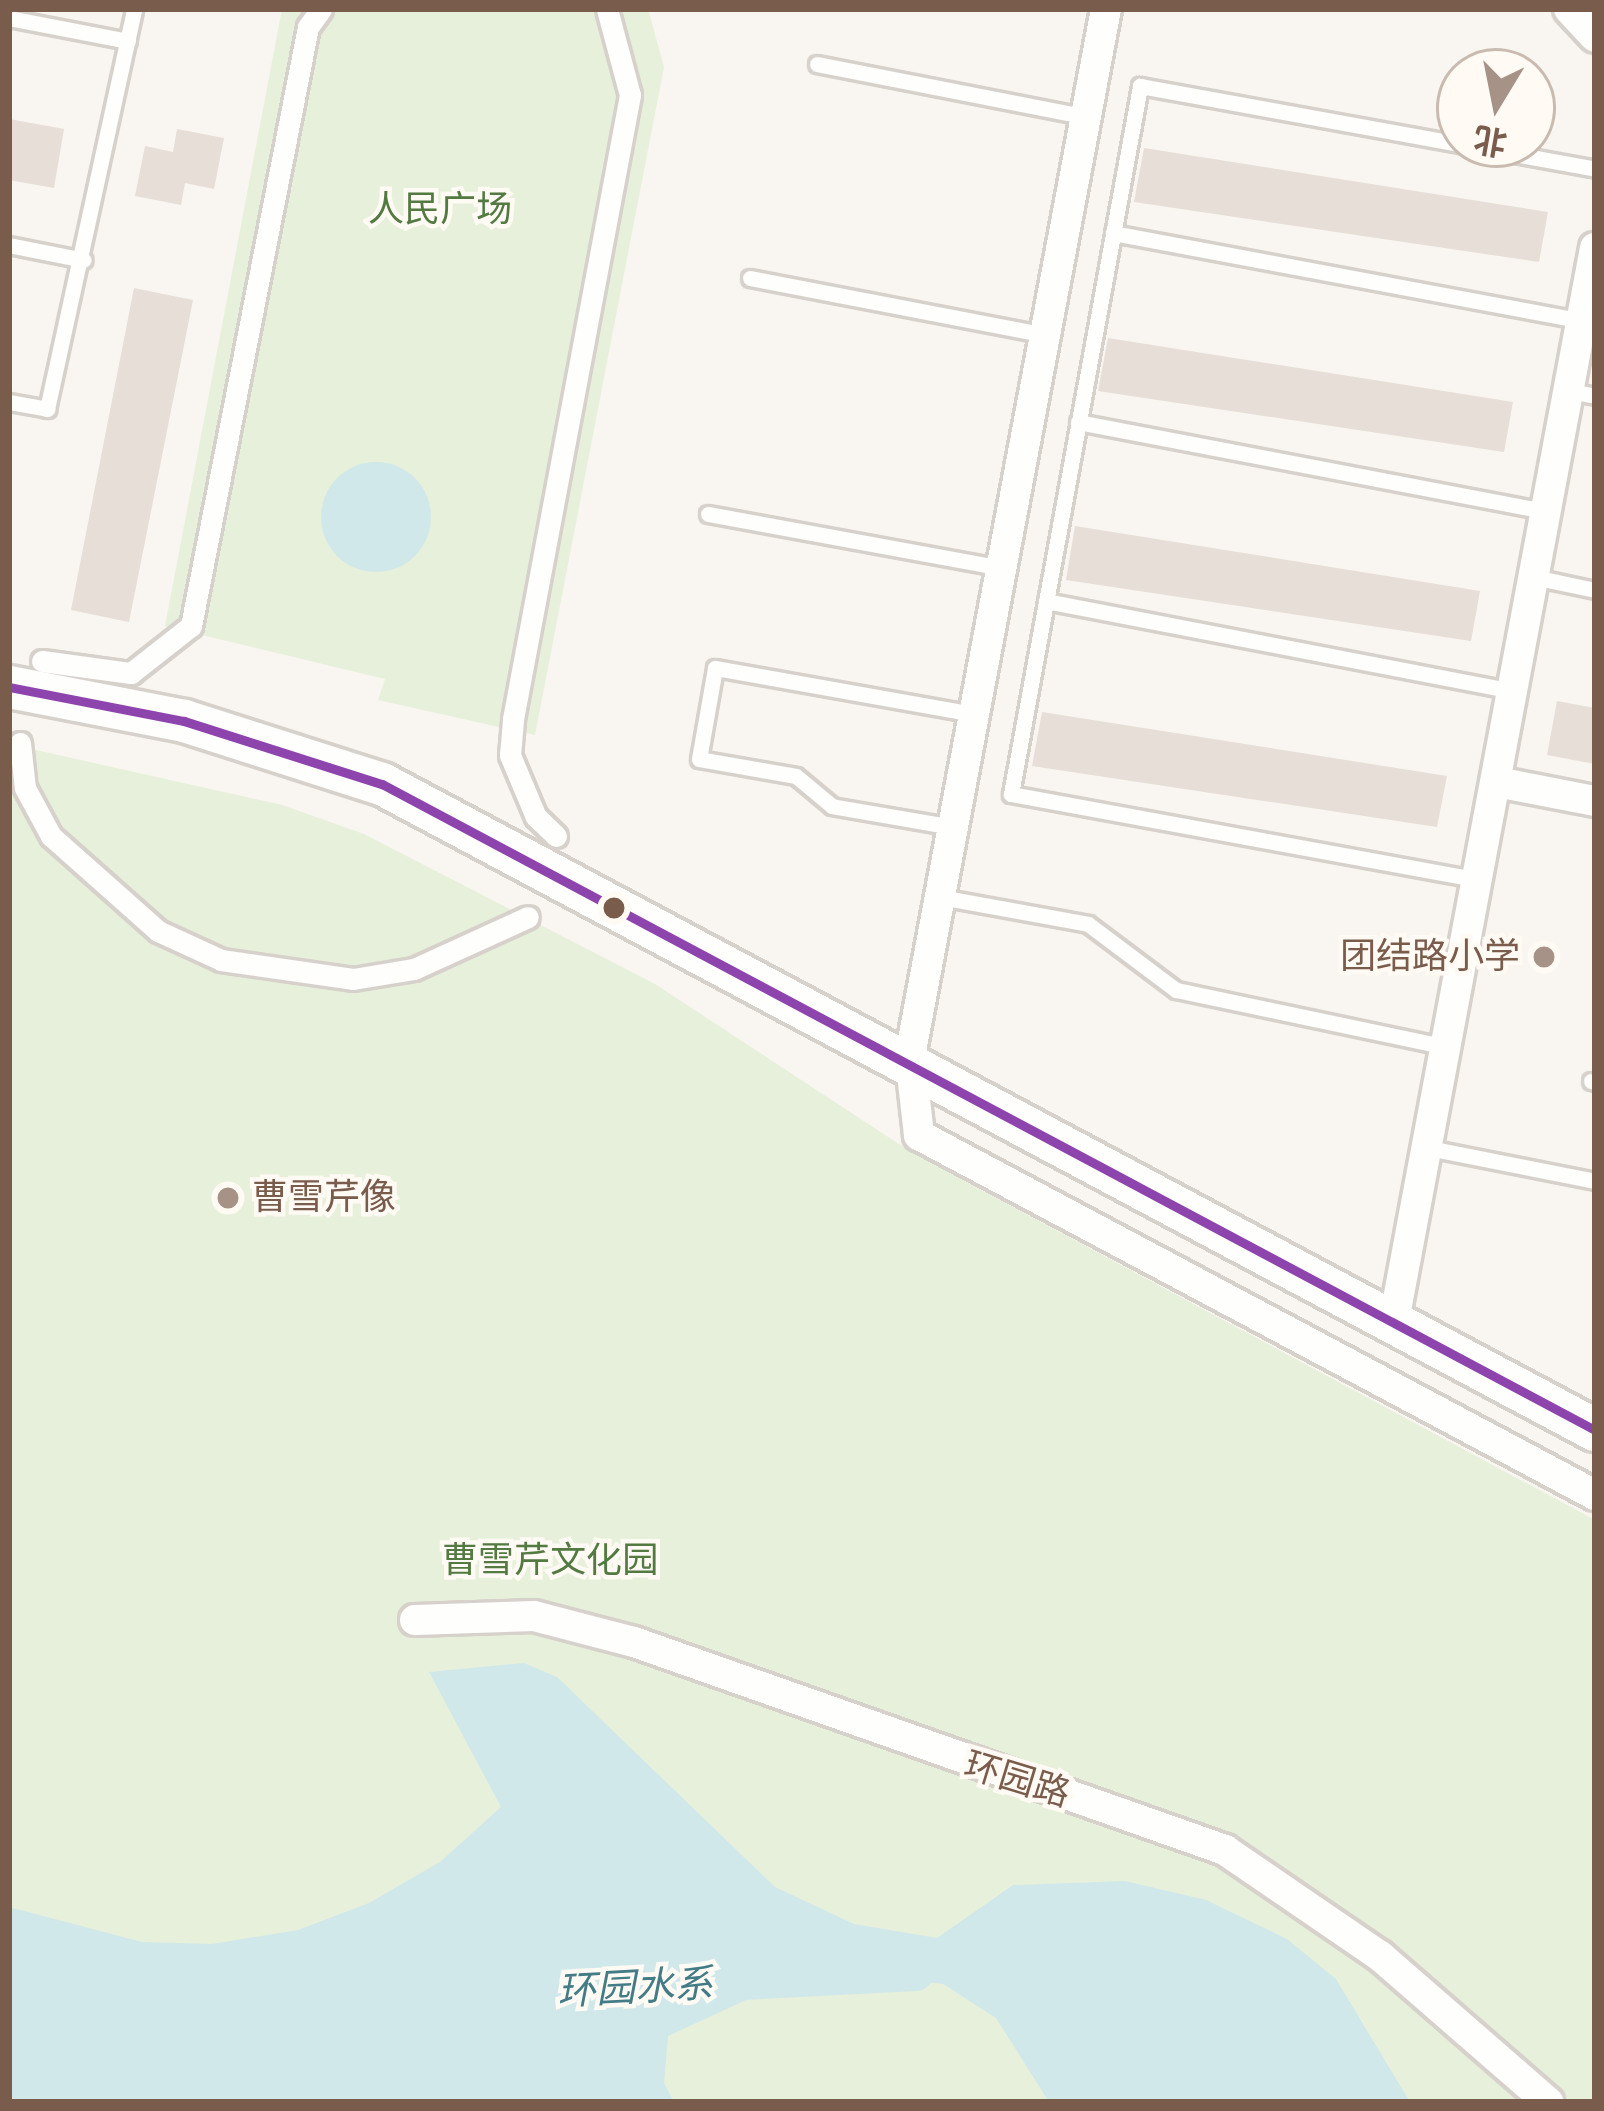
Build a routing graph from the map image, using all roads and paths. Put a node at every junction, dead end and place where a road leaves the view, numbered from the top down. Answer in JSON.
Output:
{"nodes":[{"id":1,"x":134,"y":9,"type":"edge"},
{"id":2,"x":321,"y":9,"type":"edge"},
{"id":3,"x":607,"y":9,"type":"edge"},
{"id":4,"x":1106,"y":9,"type":"edge"},
{"id":5,"x":1569,"y":9,"type":"edge"},
{"id":6,"x":9,"y":18,"type":"edge"},
{"id":7,"x":1595,"y":37,"type":"edge"},
{"id":8,"x":128,"y":41,"type":"junction"},
{"id":9,"x":817,"y":64,"type":"dead end"},
{"id":10,"x":1086,"y":117,"type":"junction"},
{"id":11,"x":1595,"y":169,"type":"edge"},
{"id":12,"x":1113,"y":233,"type":"junction"},
{"id":13,"x":9,"y":245,"type":"edge"},
{"id":14,"x":1595,"y":248,"type":"edge"},
{"id":15,"x":84,"y":260,"type":"junction"},
{"id":16,"x":750,"y":278,"type":"dead end"},
{"id":17,"x":1582,"y":320,"type":"junction"},
{"id":18,"x":1045,"y":335,"type":"junction"},
{"id":19,"x":1583,"y":393,"type":"edge"},
{"id":20,"x":9,"y":402,"type":"edge"},
{"id":21,"x":1078,"y":422,"type":"junction"},
{"id":22,"x":1549,"y":512,"type":"junction"},
{"id":23,"x":708,"y":514,"type":"dead end"},
{"id":24,"x":1001,"y":568,"type":"junction"},
{"id":25,"x":1538,"y":578,"type":"junction"},
{"id":26,"x":1595,"y":590,"type":"edge"},
{"id":27,"x":1046,"y":601,"type":"junction"},
{"id":28,"x":26,"y":674,"type":"edge"},
{"id":29,"x":1518,"y":691,"type":"junction"},
{"id":30,"x":974,"y":714,"type":"junction"},
{"id":31,"x":20,"y":743,"type":"dead end"},
{"id":32,"x":1502,"y":783,"type":"junction"},
{"id":33,"x":1595,"y":801,"type":"edge"},
{"id":34,"x":953,"y":827,"type":"junction"},
{"id":35,"x":556,"y":836,"type":"dead end"},
{"id":36,"x":1483,"y":880,"type":"junction"},
{"id":37,"x":940,"y":897,"type":"junction"},
{"id":38,"x":527,"y":917,"type":"dead end"},
{"id":39,"x":1449,"y":1047,"type":"junction"},
{"id":40,"x":910,"y":1056,"type":"junction"},
{"id":41,"x":1429,"y":1148,"type":"junction"},
{"id":42,"x":1595,"y":1181,"type":"edge"},
{"id":43,"x":1394,"y":1321,"type":"junction"},
{"id":44,"x":1595,"y":1430,"type":"edge"},
{"id":45,"x":1595,"y":1495,"type":"edge"},
{"id":46,"x":415,"y":1620,"type":"dead end"},
{"id":47,"x":1548,"y":2102,"type":"edge"}],
"edges":[{"from":1,"to":8,"type":"lane"},
{"from":2,"to":28,"type":"street"},
{"from":3,"to":35,"type":"street"},
{"from":4,"to":10,"type":"street"},
{"from":5,"to":7,"type":"street"},
{"from":6,"to":8,"type":"lane"},
{"from":8,"to":15,"type":"lane"},
{"from":9,"to":10,"type":"lane"},
{"from":10,"to":18,"type":"street"},
{"from":11,"to":12,"type":"lane"},
{"from":12,"to":17,"type":"lane"},
{"from":12,"to":21,"type":"lane"},
{"from":13,"to":15,"type":"lane"},
{"from":14,"to":17,"type":"street"},
{"from":15,"to":20,"type":"lane"},
{"from":16,"to":18,"type":"lane"},
{"from":17,"to":19,"type":"street"},
{"from":18,"to":24,"type":"street"},
{"from":19,"to":22,"type":"street"},
{"from":21,"to":22,"type":"lane"},
{"from":21,"to":27,"type":"lane"},
{"from":22,"to":25,"type":"street"},
{"from":23,"to":24,"type":"lane"},
{"from":24,"to":30,"type":"street"},
{"from":25,"to":26,"type":"lane"},
{"from":25,"to":29,"type":"street"},
{"from":27,"to":29,"type":"lane"},
{"from":27,"to":36,"type":"lane"},
{"from":28,"to":40,"type":"main road"},
{"from":29,"to":32,"type":"street"},
{"from":30,"to":34,"type":"street"},
{"from":30,"to":34,"type":"lane"},
{"from":31,"to":38,"type":"street"},
{"from":32,"to":33,"type":"street"},
{"from":32,"to":36,"type":"street"},
{"from":34,"to":37,"type":"street"},
{"from":36,"to":39,"type":"street"},
{"from":37,"to":39,"type":"lane"},
{"from":37,"to":40,"type":"street"},
{"from":39,"to":41,"type":"street"},
{"from":40,"to":43,"type":"main road"},
{"from":40,"to":45,"type":"street"},
{"from":41,"to":42,"type":"lane"},
{"from":41,"to":43,"type":"street"},
{"from":43,"to":44,"type":"main road"},
{"from":46,"to":47,"type":"street","name":"环园路"}]}
